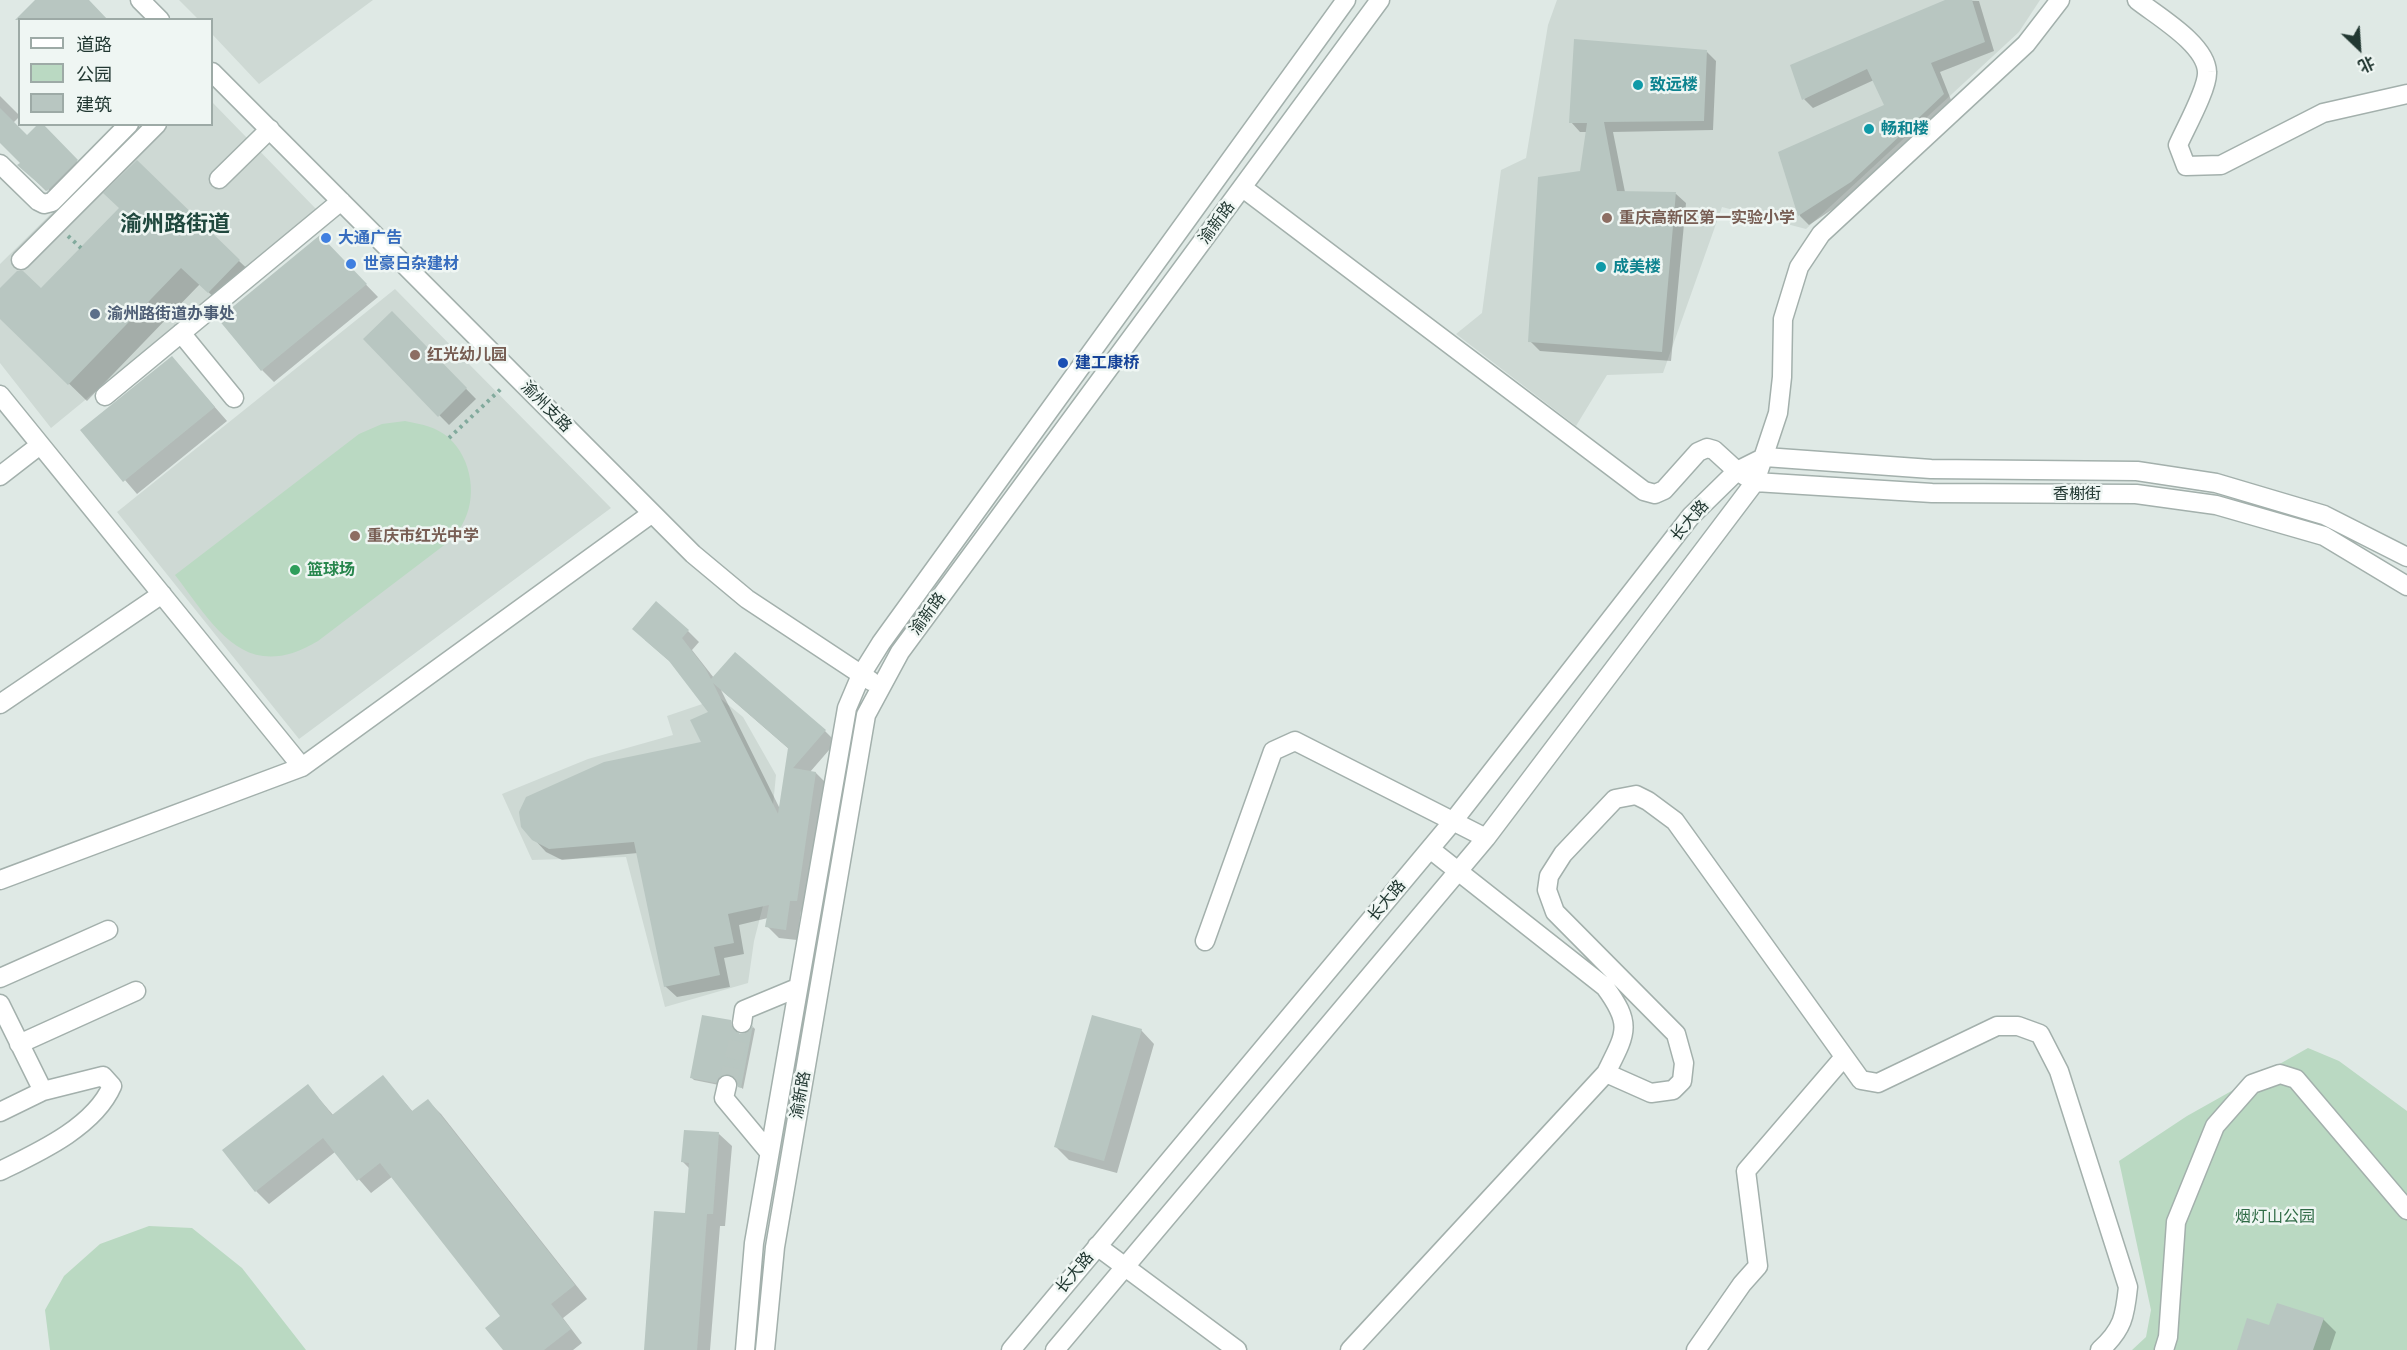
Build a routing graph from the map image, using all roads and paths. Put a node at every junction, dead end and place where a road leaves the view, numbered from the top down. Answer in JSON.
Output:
{"nodes":[{"id":1,"x":140,"y":0,"type":"edge"},
{"id":2,"x":1346,"y":0,"type":"edge"},
{"id":3,"x":1380,"y":0,"type":"edge"},
{"id":4,"x":2060,"y":0,"type":"edge"},
{"id":5,"x":2137,"y":0,"type":"edge"},
{"id":6,"x":158,"y":18,"type":"edge"},
{"id":7,"x":213,"y":73,"type":"edge"},
{"id":8,"x":2407,"y":94,"type":"edge"},
{"id":9,"x":127,"y":126,"type":"edge"},
{"id":10,"x":155,"y":126,"type":"edge"},
{"id":11,"x":270,"y":129,"type":"junction"},
{"id":12,"x":0,"y":164,"type":"edge"},
{"id":13,"x":219,"y":178,"type":"dead end"},
{"id":14,"x":1243,"y":188,"type":"junction"},
{"id":15,"x":341,"y":201,"type":"junction"},
{"id":16,"x":21,"y":261,"type":"dead end"},
{"id":17,"x":181,"y":333,"type":"junction"},
{"id":18,"x":515,"y":376,"type":"junction"},
{"id":19,"x":0,"y":395,"type":"edge"},
{"id":20,"x":105,"y":396,"type":"dead end"},
{"id":21,"x":234,"y":398,"type":"dead end"},
{"id":22,"x":449,"y":438,"type":"dead end"},
{"id":23,"x":40,"y":445,"type":"junction"},
{"id":24,"x":1765,"y":457,"type":"junction"},
{"id":25,"x":1737,"y":471,"type":"junction"},
{"id":26,"x":0,"y":476,"type":"edge"},
{"id":27,"x":1755,"y":482,"type":"junction"},
{"id":28,"x":651,"y":514,"type":"junction"},
{"id":29,"x":2407,"y":557,"type":"edge"},
{"id":30,"x":2407,"y":586,"type":"edge"},
{"id":31,"x":162,"y":594,"type":"junction"},
{"id":32,"x":861,"y":675,"type":"junction"},
{"id":33,"x":880,"y":686,"type":"junction"},
{"id":34,"x":0,"y":704,"type":"edge"},
{"id":35,"x":302,"y":766,"type":"junction"},
{"id":36,"x":1454,"y":820,"type":"junction"},
{"id":37,"x":1486,"y":838,"type":"junction"},
{"id":38,"x":1430,"y":849,"type":"junction"},
{"id":39,"x":1458,"y":871,"type":"junction"},
{"id":40,"x":0,"y":880,"type":"edge"},
{"id":41,"x":108,"y":930,"type":"dead end"},
{"id":42,"x":1205,"y":941,"type":"dead end"},
{"id":43,"x":0,"y":978,"type":"edge"},
{"id":44,"x":797,"y":988,"type":"junction"},
{"id":45,"x":136,"y":991,"type":"dead end"},
{"id":46,"x":2,"y":1014,"type":"edge"},
{"id":47,"x":742,"y":1023,"type":"tunnel mouth"},
{"id":48,"x":19,"y":1044,"type":"junction"},
{"id":49,"x":1844,"y":1057,"type":"junction"},
{"id":50,"x":1606,"y":1073,"type":"junction"},
{"id":51,"x":727,"y":1085,"type":"tunnel mouth"},
{"id":52,"x":43,"y":1091,"type":"junction"},
{"id":53,"x":0,"y":1112,"type":"edge"},
{"id":54,"x":769,"y":1152,"type":"junction"},
{"id":55,"x":0,"y":1171,"type":"edge"},
{"id":56,"x":2407,"y":1210,"type":"edge"},
{"id":57,"x":1097,"y":1246,"type":"junction"},
{"id":58,"x":1125,"y":1267,"type":"junction"},
{"id":59,"x":745,"y":1350,"type":"edge"},
{"id":60,"x":765,"y":1350,"type":"edge"},
{"id":61,"x":1011,"y":1350,"type":"edge"},
{"id":62,"x":1055,"y":1350,"type":"edge"},
{"id":63,"x":1237,"y":1350,"type":"edge"},
{"id":64,"x":1350,"y":1350,"type":"edge"},
{"id":65,"x":1696,"y":1350,"type":"edge"},
{"id":66,"x":2100,"y":1350,"type":"edge"},
{"id":67,"x":2164,"y":1350,"type":"edge"}],
"edges":[{"from":1,"to":6,"type":"street"},
{"from":2,"to":32,"type":"street","name":"渝新路"},
{"from":3,"to":14,"type":"street","name":"渝新路"},
{"from":4,"to":24,"type":"street"},
{"from":5,"to":8,"type":"street"},
{"from":7,"to":11,"type":"street","name":"渝州支路"},
{"from":9,"to":12,"type":"street"},
{"from":10,"to":16,"type":"street"},
{"from":11,"to":13,"type":"street"},
{"from":11,"to":15,"type":"street","name":"渝州支路"},
{"from":14,"to":25,"type":"street"},
{"from":14,"to":33,"type":"street","name":"渝新路"},
{"from":15,"to":17,"type":"street"},
{"from":15,"to":18,"type":"street","name":"渝州支路"},
{"from":17,"to":20,"type":"street"},
{"from":17,"to":21,"type":"street"},
{"from":18,"to":22,"type":"path"},
{"from":18,"to":28,"type":"street","name":"渝州支路"},
{"from":19,"to":23,"type":"street"},
{"from":23,"to":26,"type":"street"},
{"from":23,"to":31,"type":"street"},
{"from":24,"to":25,"type":"street","name":"长大路"},
{"from":24,"to":27,"type":"street"},
{"from":24,"to":29,"type":"street","name":"香榭街"},
{"from":25,"to":27,"type":"street"},
{"from":25,"to":36,"type":"street","name":"长大路"},
{"from":27,"to":30,"type":"street","name":"香榭街"},
{"from":27,"to":37,"type":"street","name":"长大路"},
{"from":28,"to":32,"type":"street","name":"渝州支路"},
{"from":28,"to":35,"type":"street"},
{"from":31,"to":34,"type":"street"},
{"from":31,"to":35,"type":"street"},
{"from":32,"to":33,"type":"street","name":"渝州支路"},
{"from":32,"to":44,"type":"street","name":"渝新路"},
{"from":33,"to":60,"type":"street","name":"渝新路"},
{"from":35,"to":40,"type":"street"},
{"from":36,"to":37,"type":"street"},
{"from":36,"to":38,"type":"street","name":"长大路"},
{"from":36,"to":42,"type":"street"},
{"from":37,"to":39,"type":"street","name":"长大路"},
{"from":38,"to":39,"type":"street"},
{"from":38,"to":57,"type":"street","name":"长大路"},
{"from":39,"to":50,"type":"street"},
{"from":39,"to":58,"type":"street","name":"长大路"},
{"from":41,"to":43,"type":"street"},
{"from":44,"to":47,"type":"street"},
{"from":44,"to":54,"type":"street","name":"渝新路"},
{"from":45,"to":48,"type":"street"},
{"from":46,"to":48,"type":"street"},
{"from":48,"to":52,"type":"street"},
{"from":49,"to":50,"type":"street"},
{"from":49,"to":65,"type":"street"},
{"from":49,"to":66,"type":"street"},
{"from":50,"to":64,"type":"street"},
{"from":51,"to":54,"type":"street"},
{"from":52,"to":53,"type":"street"},
{"from":52,"to":55,"type":"street"},
{"from":54,"to":59,"type":"street","name":"渝新路"},
{"from":56,"to":67,"type":"street"},
{"from":57,"to":58,"type":"street"},
{"from":57,"to":61,"type":"street","name":"长大路"},
{"from":58,"to":62,"type":"street","name":"长大路"},
{"from":58,"to":63,"type":"street"}]}
